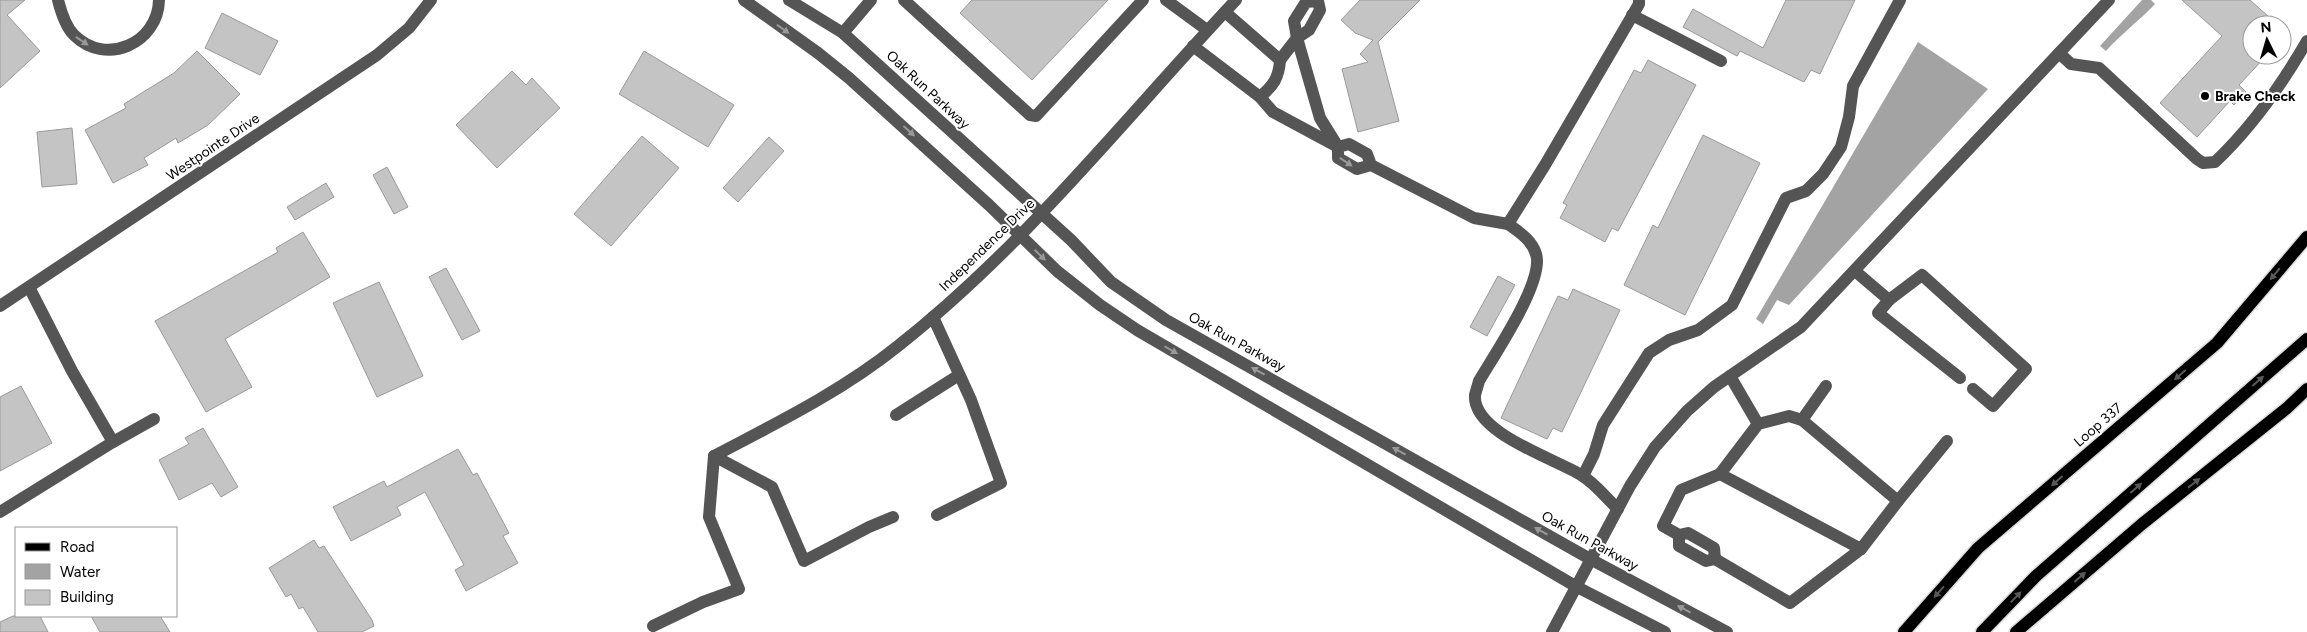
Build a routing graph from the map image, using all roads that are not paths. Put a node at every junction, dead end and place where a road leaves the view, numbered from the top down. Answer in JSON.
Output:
{"nodes":[{"id":1,"x":58,"y":0,"type":"edge"},
{"id":2,"x":159,"y":0,"type":"edge"},
{"id":3,"x":431,"y":0,"type":"edge"},
{"id":4,"x":744,"y":0,"type":"edge"},
{"id":5,"x":790,"y":0,"type":"edge"},
{"id":6,"x":871,"y":0,"type":"edge"},
{"id":7,"x":904,"y":0,"type":"edge"},
{"id":8,"x":1143,"y":0,"type":"edge"},
{"id":9,"x":1166,"y":0,"type":"edge"},
{"id":10,"x":1236,"y":0,"type":"edge"},
{"id":11,"x":1318,"y":0,"type":"edge"},
{"id":12,"x":1639,"y":0,"type":"edge"},
{"id":13,"x":1900,"y":0,"type":"edge"},
{"id":14,"x":2109,"y":0,"type":"edge"},
{"id":15,"x":1225,"y":12,"type":"junction"},
{"id":16,"x":1632,"y":15,"type":"junction"},
{"id":17,"x":1207,"y":30,"type":"junction"},
{"id":18,"x":843,"y":33,"type":"junction"},
{"id":19,"x":1297,"y":38,"type":"junction"},
{"id":20,"x":2307,"y":41,"type":"edge"},
{"id":21,"x":1193,"y":46,"type":"junction"},
{"id":22,"x":2059,"y":53,"type":"junction"},
{"id":23,"x":1280,"y":60,"type":"junction"},
{"id":24,"x":1721,"y":61,"type":"dead end"},
{"id":25,"x":1260,"y":97,"type":"junction"},
{"id":26,"x":1338,"y":147,"type":"junction"},
{"id":27,"x":1372,"y":165,"type":"junction"},
{"id":28,"x":1041,"y":214,"type":"junction"},
{"id":29,"x":1508,"y":224,"type":"junction"},
{"id":30,"x":1021,"y":236,"type":"junction"},
{"id":31,"x":2307,"y":237,"type":"edge"},
{"id":32,"x":1855,"y":271,"type":"junction"},
{"id":33,"x":29,"y":287,"type":"junction"},
{"id":34,"x":1889,"y":300,"type":"junction"},
{"id":35,"x":0,"y":306,"type":"edge"},
{"id":36,"x":933,"y":317,"type":"junction"},
{"id":37,"x":2307,"y":339,"type":"edge"},
{"id":38,"x":959,"y":375,"type":"junction"},
{"id":39,"x":1730,"y":376,"type":"junction"},
{"id":40,"x":1960,"y":378,"type":"dead end"},
{"id":41,"x":1826,"y":386,"type":"dead end"},
{"id":42,"x":2307,"y":389,"type":"edge"},
{"id":43,"x":1973,"y":390,"type":"dead end"},
{"id":44,"x":896,"y":415,"type":"dead end"},
{"id":45,"x":154,"y":419,"type":"dead end"},
{"id":46,"x":1802,"y":420,"type":"junction"},
{"id":47,"x":1758,"y":424,"type":"junction"},
{"id":48,"x":1947,"y":441,"type":"dead end"},
{"id":49,"x":113,"y":442,"type":"junction"},
{"id":50,"x":714,"y":456,"type":"junction"},
{"id":51,"x":1720,"y":474,"type":"junction"},
{"id":52,"x":1583,"y":476,"type":"junction"},
{"id":53,"x":1898,"y":501,"type":"junction"},
{"id":54,"x":1618,"y":509,"type":"junction"},
{"id":55,"x":0,"y":512,"type":"edge"},
{"id":56,"x":937,"y":515,"type":"dead end"},
{"id":57,"x":893,"y":517,"type":"dead end"},
{"id":58,"x":1861,"y":549,"type":"junction"},
{"id":59,"x":1592,"y":560,"type":"junction"},
{"id":60,"x":1577,"y":587,"type":"junction"},
{"id":61,"x":653,"y":626,"type":"dead end"},
{"id":62,"x":1552,"y":632,"type":"edge"},
{"id":63,"x":1665,"y":632,"type":"edge"},
{"id":64,"x":1727,"y":632,"type":"edge"},
{"id":65,"x":1904,"y":632,"type":"edge"},
{"id":66,"x":1982,"y":632,"type":"edge"},
{"id":67,"x":2016,"y":632,"type":"edge"}],
"edges":[{"from":1,"to":2,"type":"street","one_way":true},
{"from":3,"to":33,"type":"street","name":"Westpointe Drive"},
{"from":4,"to":30,"type":"street","one_way":true},
{"from":5,"to":18,"type":"street","name":"Oak Run Parkway"},
{"from":6,"to":18,"type":"street"},
{"from":7,"to":8,"type":"street"},
{"from":9,"to":17,"type":"street"},
{"from":10,"to":15,"type":"street","name":"Independence Drive"},
{"from":11,"to":19,"type":"street"},
{"from":12,"to":16,"type":"street"},
{"from":13,"to":52,"type":"street"},
{"from":14,"to":22,"type":"street"},
{"from":15,"to":17,"type":"street","name":"Independence Drive"},
{"from":15,"to":23,"type":"street"},
{"from":16,"to":24,"type":"street"},
{"from":16,"to":29,"type":"street"},
{"from":17,"to":21,"type":"street","name":"Independence Drive"},
{"from":18,"to":28,"type":"street","name":"Oak Run Parkway"},
{"from":19,"to":23,"type":"street"},
{"from":19,"to":26,"type":"street"},
{"from":20,"to":22,"type":"street"},
{"from":21,"to":25,"type":"street"},
{"from":21,"to":28,"type":"street","name":"Independence Drive"},
{"from":22,"to":32,"type":"street"},
{"from":23,"to":25,"type":"street"},
{"from":25,"to":26,"type":"street"},
{"from":26,"to":27,"type":"street"},
{"from":26,"to":27,"type":"street","one_way":true},
{"from":27,"to":29,"type":"street"},
{"from":28,"to":30,"type":"street","name":"Independence Drive"},
{"from":59,"to":28,"type":"street","name":"Oak Run Parkway","one_way":true},
{"from":29,"to":52,"type":"street"},
{"from":30,"to":36,"type":"street","name":"Independence Drive"},
{"from":30,"to":60,"type":"street","one_way":true},
{"from":31,"to":65,"type":"main road","name":"Loop 337","one_way":true},
{"from":32,"to":34,"type":"street"},
{"from":32,"to":39,"type":"street"},
{"from":33,"to":35,"type":"street","name":"Westpointe Drive"},
{"from":33,"to":49,"type":"street"},
{"from":34,"to":40,"type":"street"},
{"from":34,"to":43,"type":"street"},
{"from":36,"to":38,"type":"street"},
{"from":36,"to":50,"type":"street","name":"Independence Drive"},
{"from":66,"to":37,"type":"main road","one_way":true},
{"from":38,"to":44,"type":"street"},
{"from":38,"to":56,"type":"street"},
{"from":39,"to":47,"type":"street"},
{"from":39,"to":54,"type":"street"},
{"from":41,"to":46,"type":"street"},
{"from":67,"to":42,"type":"main road","one_way":true},
{"from":45,"to":49,"type":"street"},
{"from":46,"to":47,"type":"street"},
{"from":46,"to":53,"type":"street"},
{"from":47,"to":51,"type":"street"},
{"from":48,"to":53,"type":"street"},
{"from":49,"to":55,"type":"street"},
{"from":50,"to":57,"type":"street"},
{"from":50,"to":61,"type":"street"},
{"from":51,"to":58,"type":"street"},
{"from":51,"to":58,"type":"street"},
{"from":52,"to":54,"type":"street"},
{"from":53,"to":58,"type":"street"},
{"from":54,"to":59,"type":"street"},
{"from":59,"to":60,"type":"street"},
{"from":64,"to":59,"type":"street","name":"Oak Run Parkway","one_way":true},
{"from":60,"to":62,"type":"street"},
{"from":60,"to":63,"type":"street"}]}
